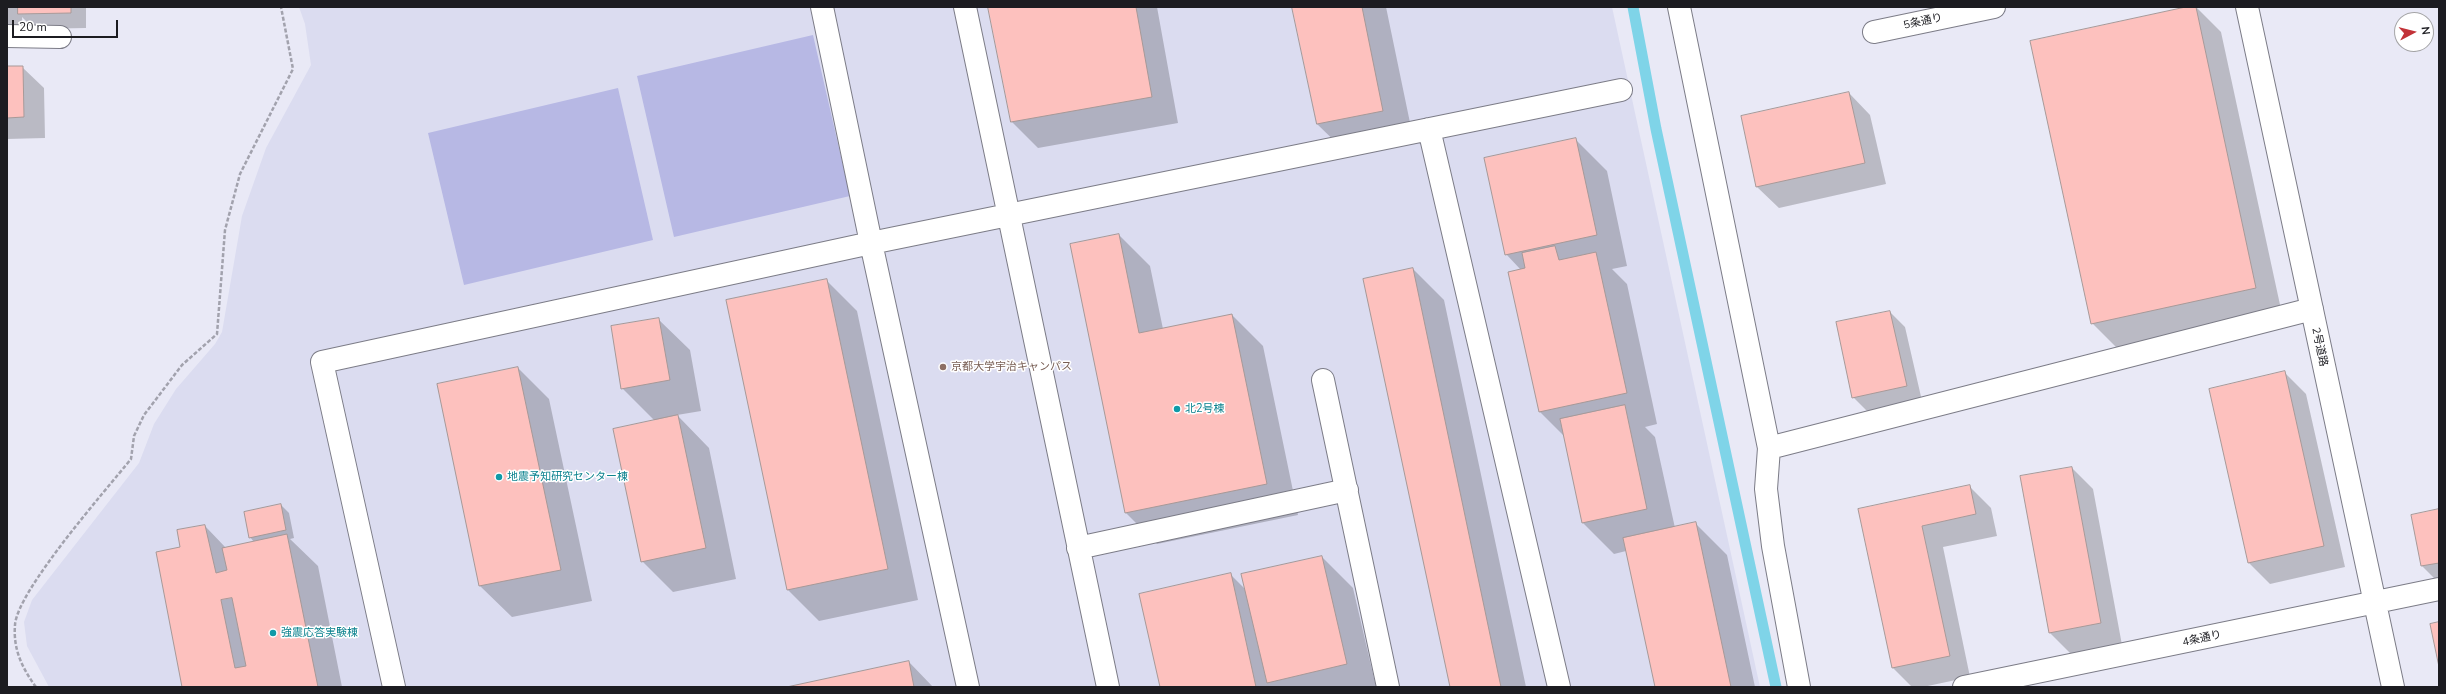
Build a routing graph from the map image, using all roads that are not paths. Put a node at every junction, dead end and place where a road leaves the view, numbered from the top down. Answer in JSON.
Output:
{"nodes":[{"id":1,"x":822,"y":7,"type":"edge"},
{"id":2,"x":964,"y":7,"type":"edge"},
{"id":3,"x":1679,"y":7,"type":"edge"},
{"id":4,"x":1994,"y":7,"type":"edge"},
{"id":5,"x":2247,"y":7,"type":"edge"},
{"id":6,"x":1874,"y":32,"type":"dead end"},
{"id":7,"x":7,"y":36,"type":"edge"},
{"id":8,"x":60,"y":36,"type":"dead end"},
{"id":9,"x":1621,"y":90,"type":"dead end"},
{"id":10,"x":1429,"y":129,"type":"junction"},
{"id":11,"x":1008,"y":216,"type":"junction"},
{"id":12,"x":871,"y":243,"type":"junction"},
{"id":13,"x":2312,"y":309,"type":"junction"},
{"id":14,"x":1323,"y":380,"type":"dead end"},
{"id":15,"x":1769,"y":448,"type":"junction"},
{"id":16,"x":1347,"y":490,"type":"junction"},
{"id":17,"x":1078,"y":548,"type":"junction"},
{"id":18,"x":2439,"y":590,"type":"edge"},
{"id":19,"x":2374,"y":603,"type":"junction"},
{"id":20,"x":394,"y":687,"type":"edge"},
{"id":21,"x":968,"y":687,"type":"edge"},
{"id":22,"x":1108,"y":687,"type":"edge"},
{"id":23,"x":1388,"y":687,"type":"edge"},
{"id":24,"x":1559,"y":687,"type":"edge"},
{"id":25,"x":1799,"y":687,"type":"edge"},
{"id":26,"x":1964,"y":687,"type":"edge"},
{"id":27,"x":2393,"y":687,"type":"edge"}],
"edges":[{"from":1,"to":12,"type":"street"},
{"from":2,"to":11,"type":"street"},
{"from":3,"to":15,"type":"street"},
{"from":4,"to":6,"type":"street","name":"5条通り"},
{"from":5,"to":13,"type":"street","name":"2号道路"},
{"from":7,"to":8,"type":"street"},
{"from":9,"to":10,"type":"street"},
{"from":10,"to":11,"type":"street"},
{"from":10,"to":24,"type":"street"},
{"from":11,"to":12,"type":"street"},
{"from":11,"to":17,"type":"street"},
{"from":12,"to":20,"type":"street"},
{"from":12,"to":21,"type":"street"},
{"from":13,"to":15,"type":"street"},
{"from":13,"to":19,"type":"street","name":"2号道路"},
{"from":14,"to":16,"type":"street"},
{"from":15,"to":25,"type":"street"},
{"from":16,"to":17,"type":"street"},
{"from":16,"to":23,"type":"street"},
{"from":17,"to":22,"type":"street"},
{"from":18,"to":19,"type":"street","name":"4条通り"},
{"from":19,"to":26,"type":"street","name":"4条通り"},
{"from":19,"to":27,"type":"street","name":"2号道路"}]}
